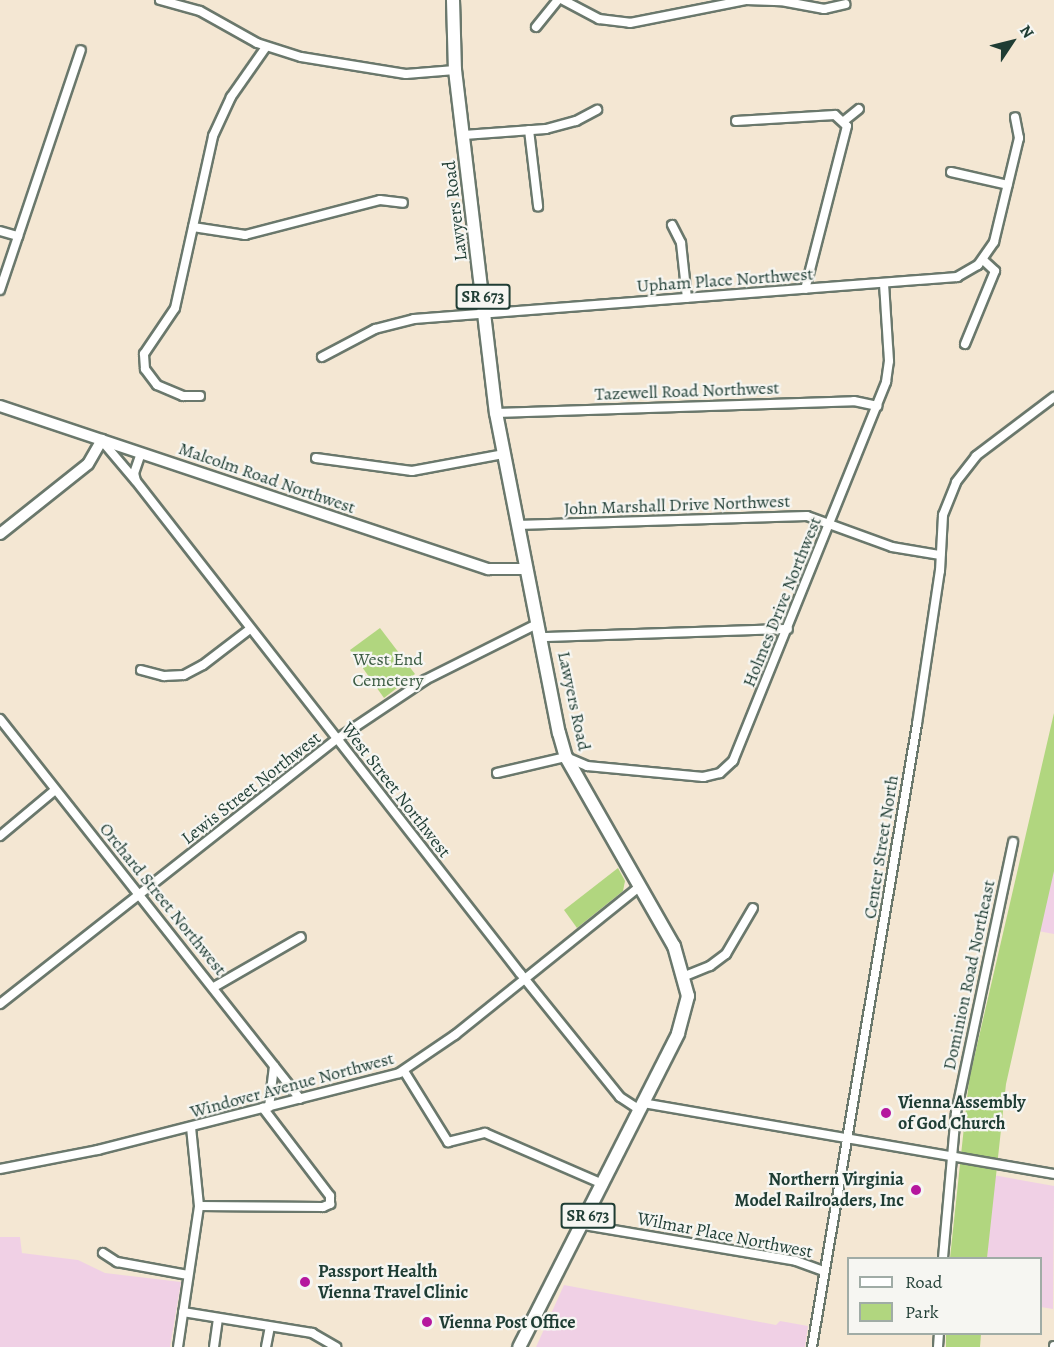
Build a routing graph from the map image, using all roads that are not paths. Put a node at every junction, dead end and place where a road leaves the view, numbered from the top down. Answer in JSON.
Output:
{"nodes":[{"id":1,"x":160,"y":0,"type":"edge"},
{"id":2,"x":453,"y":0,"type":"edge"},
{"id":3,"x":558,"y":0,"type":"edge"},
{"id":4,"x":563,"y":0,"type":"edge"},
{"id":5,"x":844,"y":4,"type":"dead end"},
{"id":6,"x":536,"y":27,"type":"dead end"},
{"id":7,"x":266,"y":47,"type":"junction"},
{"id":8,"x":81,"y":50,"type":"dead end"},
{"id":9,"x":455,"y":70,"type":"junction"},
{"id":10,"x":859,"y":109,"type":"dead end"},
{"id":11,"x":597,"y":110,"type":"dead end"},
{"id":12,"x":1015,"y":117,"type":"dead end"},
{"id":13,"x":736,"y":121,"type":"dead end"},
{"id":14,"x":844,"y":121,"type":"junction"},
{"id":15,"x":529,"y":130,"type":"junction"},
{"id":16,"x":464,"y":135,"type":"junction"},
{"id":17,"x":951,"y":172,"type":"dead end"},
{"id":18,"x":1008,"y":185,"type":"junction"},
{"id":19,"x":403,"y":203,"type":"dead end"},
{"id":20,"x":538,"y":206,"type":"dead end"},
{"id":21,"x":672,"y":225,"type":"dead end"},
{"id":22,"x":193,"y":227,"type":"junction"},
{"id":23,"x":0,"y":231,"type":"edge"},
{"id":24,"x":18,"y":236,"type":"junction"},
{"id":25,"x":983,"y":260,"type":"junction"},
{"id":26,"x":884,"y":284,"type":"junction"},
{"id":27,"x":0,"y":290,"type":"edge"},
{"id":28,"x":805,"y":290,"type":"junction"},
{"id":29,"x":687,"y":298,"type":"junction"},
{"id":30,"x":485,"y":312,"type":"junction"},
{"id":31,"x":965,"y":344,"type":"dead end"},
{"id":32,"x":322,"y":357,"type":"dead end"},
{"id":33,"x":200,"y":396,"type":"dead end"},
{"id":34,"x":1054,"y":397,"type":"edge"},
{"id":35,"x":0,"y":406,"type":"edge"},
{"id":36,"x":877,"y":406,"type":"junction"},
{"id":37,"x":496,"y":413,"type":"junction"},
{"id":38,"x":102,"y":440,"type":"junction"},
{"id":39,"x":141,"y":453,"type":"junction"},
{"id":40,"x":504,"y":453,"type":"junction"},
{"id":41,"x":316,"y":458,"type":"dead end"},
{"id":42,"x":136,"y":481,"type":"junction"},
{"id":43,"x":831,"y":523,"type":"junction"},
{"id":44,"x":517,"y":525,"type":"junction"},
{"id":45,"x":0,"y":534,"type":"edge"},
{"id":46,"x":940,"y":555,"type":"junction"},
{"id":47,"x":526,"y":569,"type":"junction"},
{"id":48,"x":539,"y":623,"type":"junction"},
{"id":49,"x":250,"y":628,"type":"junction"},
{"id":50,"x":788,"y":629,"type":"junction"},
{"id":51,"x":543,"y":637,"type":"junction"},
{"id":52,"x":141,"y":670,"type":"dead end"},
{"id":53,"x":0,"y":719,"type":"edge"},
{"id":54,"x":338,"y":739,"type":"junction"},
{"id":55,"x":566,"y":757,"type":"junction"},
{"id":56,"x":497,"y":773,"type":"dead end"},
{"id":57,"x":55,"y":790,"type":"junction"},
{"id":58,"x":0,"y":836,"type":"edge"},
{"id":59,"x":1013,"y":842,"type":"dead end"},
{"id":60,"x":640,"y":886,"type":"junction"},
{"id":61,"x":140,"y":896,"type":"junction"},
{"id":62,"x":753,"y":908,"type":"dead end"},
{"id":63,"x":301,"y":937,"type":"dead end"},
{"id":64,"x":685,"y":976,"type":"junction"},
{"id":65,"x":524,"y":978,"type":"junction"},
{"id":66,"x":214,"y":987,"type":"junction"},
{"id":67,"x":0,"y":1004,"type":"edge"},
{"id":68,"x":274,"y":1066,"type":"junction"},
{"id":69,"x":405,"y":1071,"type":"junction"},
{"id":70,"x":300,"y":1099,"type":"junction"},
{"id":71,"x":642,"y":1106,"type":"junction"},
{"id":72,"x":266,"y":1107,"type":"junction"},
{"id":73,"x":191,"y":1127,"type":"junction"},
{"id":74,"x":846,"y":1140,"type":"junction"},
{"id":75,"x":949,"y":1157,"type":"junction"},
{"id":76,"x":0,"y":1169,"type":"edge"},
{"id":77,"x":1054,"y":1174,"type":"edge"},
{"id":78,"x":603,"y":1184,"type":"junction"},
{"id":79,"x":199,"y":1206,"type":"junction"},
{"id":80,"x":584,"y":1225,"type":"junction"},
{"id":81,"x":103,"y":1253,"type":"dead end"},
{"id":82,"x":943,"y":1257,"type":"edge"},
{"id":83,"x":824,"y":1270,"type":"junction"},
{"id":84,"x":188,"y":1275,"type":"junction"},
{"id":85,"x":183,"y":1312,"type":"junction"},
{"id":86,"x":218,"y":1318,"type":"junction"},
{"id":87,"x":270,"y":1327,"type":"junction"},
{"id":88,"x":178,"y":1347,"type":"edge"},
{"id":89,"x":214,"y":1347,"type":"edge"},
{"id":90,"x":266,"y":1347,"type":"edge"},
{"id":91,"x":336,"y":1347,"type":"edge"},
{"id":92,"x":519,"y":1347,"type":"edge"},
{"id":93,"x":812,"y":1347,"type":"edge"}],
"edges":[{"from":1,"to":7,"type":"street"},
{"from":2,"to":9,"type":"main road","name":"Lawyers Road","number":"SR 673"},
{"from":3,"to":6,"type":"street"},
{"from":4,"to":5,"type":"street"},
{"from":7,"to":9,"type":"street"},
{"from":7,"to":22,"type":"street"},
{"from":8,"to":24,"type":"street"},
{"from":9,"to":16,"type":"main road","name":"Lawyers Road","number":"SR 673"},
{"from":10,"to":14,"type":"street"},
{"from":11,"to":15,"type":"street"},
{"from":12,"to":18,"type":"street"},
{"from":13,"to":14,"type":"street"},
{"from":14,"to":28,"type":"street"},
{"from":15,"to":16,"type":"street"},
{"from":15,"to":20,"type":"street"},
{"from":16,"to":30,"type":"main road","name":"Lawyers Road","number":"SR 673"},
{"from":17,"to":18,"type":"street"},
{"from":18,"to":25,"type":"street"},
{"from":19,"to":22,"type":"street"},
{"from":21,"to":29,"type":"street"},
{"from":22,"to":33,"type":"street"},
{"from":23,"to":24,"type":"street"},
{"from":24,"to":27,"type":"street"},
{"from":25,"to":26,"type":"street","name":"Upham Place Northwest"},
{"from":25,"to":31,"type":"street"},
{"from":26,"to":28,"type":"street","name":"Upham Place Northwest"},
{"from":26,"to":36,"type":"street","name":"Holmes Drive Northwest"},
{"from":28,"to":29,"type":"street","name":"Upham Place Northwest"},
{"from":29,"to":30,"type":"street","name":"Upham Place Northwest"},
{"from":30,"to":32,"type":"street","name":"Upham Place Northwest"},
{"from":30,"to":37,"type":"main road","name":"Lawyers Road","number":"SR 673"},
{"from":34,"to":46,"type":"street","name":"Center Street North"},
{"from":35,"to":38,"type":"main road","name":"Malcolm Road Northwest"},
{"from":36,"to":37,"type":"street","name":"Tazewell Road Northwest"},
{"from":36,"to":43,"type":"street","name":"Holmes Drive Northwest"},
{"from":37,"to":40,"type":"main road","name":"Lawyers Road","number":"SR 673"},
{"from":38,"to":39,"type":"main road","name":"Malcolm Road Northwest"},
{"from":38,"to":42,"type":"street","name":"West Street Northwest"},
{"from":38,"to":45,"type":"main road"},
{"from":39,"to":42,"type":"street"},
{"from":39,"to":47,"type":"main road","name":"Malcolm Road Northwest"},
{"from":40,"to":41,"type":"street"},
{"from":40,"to":44,"type":"main road","name":"Lawyers Road","number":"SR 673"},
{"from":42,"to":49,"type":"street","name":"West Street Northwest"},
{"from":43,"to":44,"type":"street","name":"John Marshall Drive Northwest"},
{"from":43,"to":46,"type":"street","name":"John Marshall Drive Northwest"},
{"from":43,"to":50,"type":"street","name":"Holmes Drive Northwest"},
{"from":44,"to":47,"type":"main road","name":"Lawyers Road","number":"SR 673"},
{"from":46,"to":74,"type":"street","name":"Center Street North"},
{"from":47,"to":48,"type":"main road","name":"Lawyers Road","number":"SR 673"},
{"from":48,"to":51,"type":"main road","name":"Lawyers Road","number":"SR 673"},
{"from":48,"to":54,"type":"street","name":"Lewis Street Northwest"},
{"from":49,"to":52,"type":"street"},
{"from":49,"to":54,"type":"street","name":"West Street Northwest"},
{"from":50,"to":51,"type":"street"},
{"from":50,"to":55,"type":"street","name":"Holmes Drive Northwest"},
{"from":51,"to":55,"type":"main road","name":"Lawyers Road","number":"SR 673"},
{"from":53,"to":57,"type":"street","name":"Orchard Street Northwest"},
{"from":54,"to":61,"type":"street","name":"Lewis Street Northwest"},
{"from":54,"to":65,"type":"street","name":"West Street Northwest"},
{"from":55,"to":56,"type":"street"},
{"from":55,"to":60,"type":"main road","name":"Lawyers Road","number":"SR 673"},
{"from":57,"to":58,"type":"street"},
{"from":57,"to":61,"type":"street","name":"Orchard Street Northwest"},
{"from":59,"to":75,"type":"street","name":"Dominion Road Northeast"},
{"from":60,"to":64,"type":"main road","name":"Lawyers Road","number":"SR 673"},
{"from":60,"to":65,"type":"street","name":"Windover Avenue Northwest"},
{"from":61,"to":66,"type":"street","name":"Orchard Street Northwest"},
{"from":61,"to":67,"type":"street","name":"Lewis Street Northwest"},
{"from":62,"to":64,"type":"street"},
{"from":63,"to":66,"type":"street"},
{"from":64,"to":71,"type":"main road","name":"Lawyers Road","number":"SR 673"},
{"from":65,"to":69,"type":"street","name":"Windover Avenue Northwest"},
{"from":65,"to":71,"type":"street","name":"West Street Northwest"},
{"from":66,"to":68,"type":"street","name":"Orchard Street Northwest"},
{"from":68,"to":70,"type":"street","name":"Orchard Street Northwest"},
{"from":68,"to":72,"type":"street"},
{"from":69,"to":70,"type":"street","name":"Windover Avenue Northwest"},
{"from":69,"to":78,"type":"street"},
{"from":70,"to":72,"type":"street","name":"Windover Avenue Northwest"},
{"from":71,"to":74,"type":"street"},
{"from":71,"to":78,"type":"main road","name":"Lawyers Road","number":"SR 673"},
{"from":72,"to":73,"type":"street","name":"Windover Avenue Northwest"},
{"from":72,"to":79,"type":"street"},
{"from":73,"to":76,"type":"street","name":"Windover Avenue Northwest"},
{"from":73,"to":79,"type":"street"},
{"from":74,"to":75,"type":"street"},
{"from":74,"to":83,"type":"street","name":"Center Street North"},
{"from":75,"to":77,"type":"street"},
{"from":75,"to":82,"type":"street","name":"Dominion Road Northeast"},
{"from":78,"to":80,"type":"main road","name":"Lawyers Road","number":"SR 673"},
{"from":79,"to":84,"type":"street"},
{"from":80,"to":83,"type":"street","name":"Wilmar Place Northwest"},
{"from":80,"to":92,"type":"main road","name":"Lawyers Road","number":"SR 673"},
{"from":81,"to":84,"type":"street"},
{"from":83,"to":93,"type":"street","name":"Center Street North"},
{"from":84,"to":85,"type":"street"},
{"from":85,"to":86,"type":"street"},
{"from":85,"to":88,"type":"street"},
{"from":86,"to":87,"type":"street"},
{"from":86,"to":89,"type":"street"},
{"from":87,"to":90,"type":"street"},
{"from":87,"to":91,"type":"street"}]}
